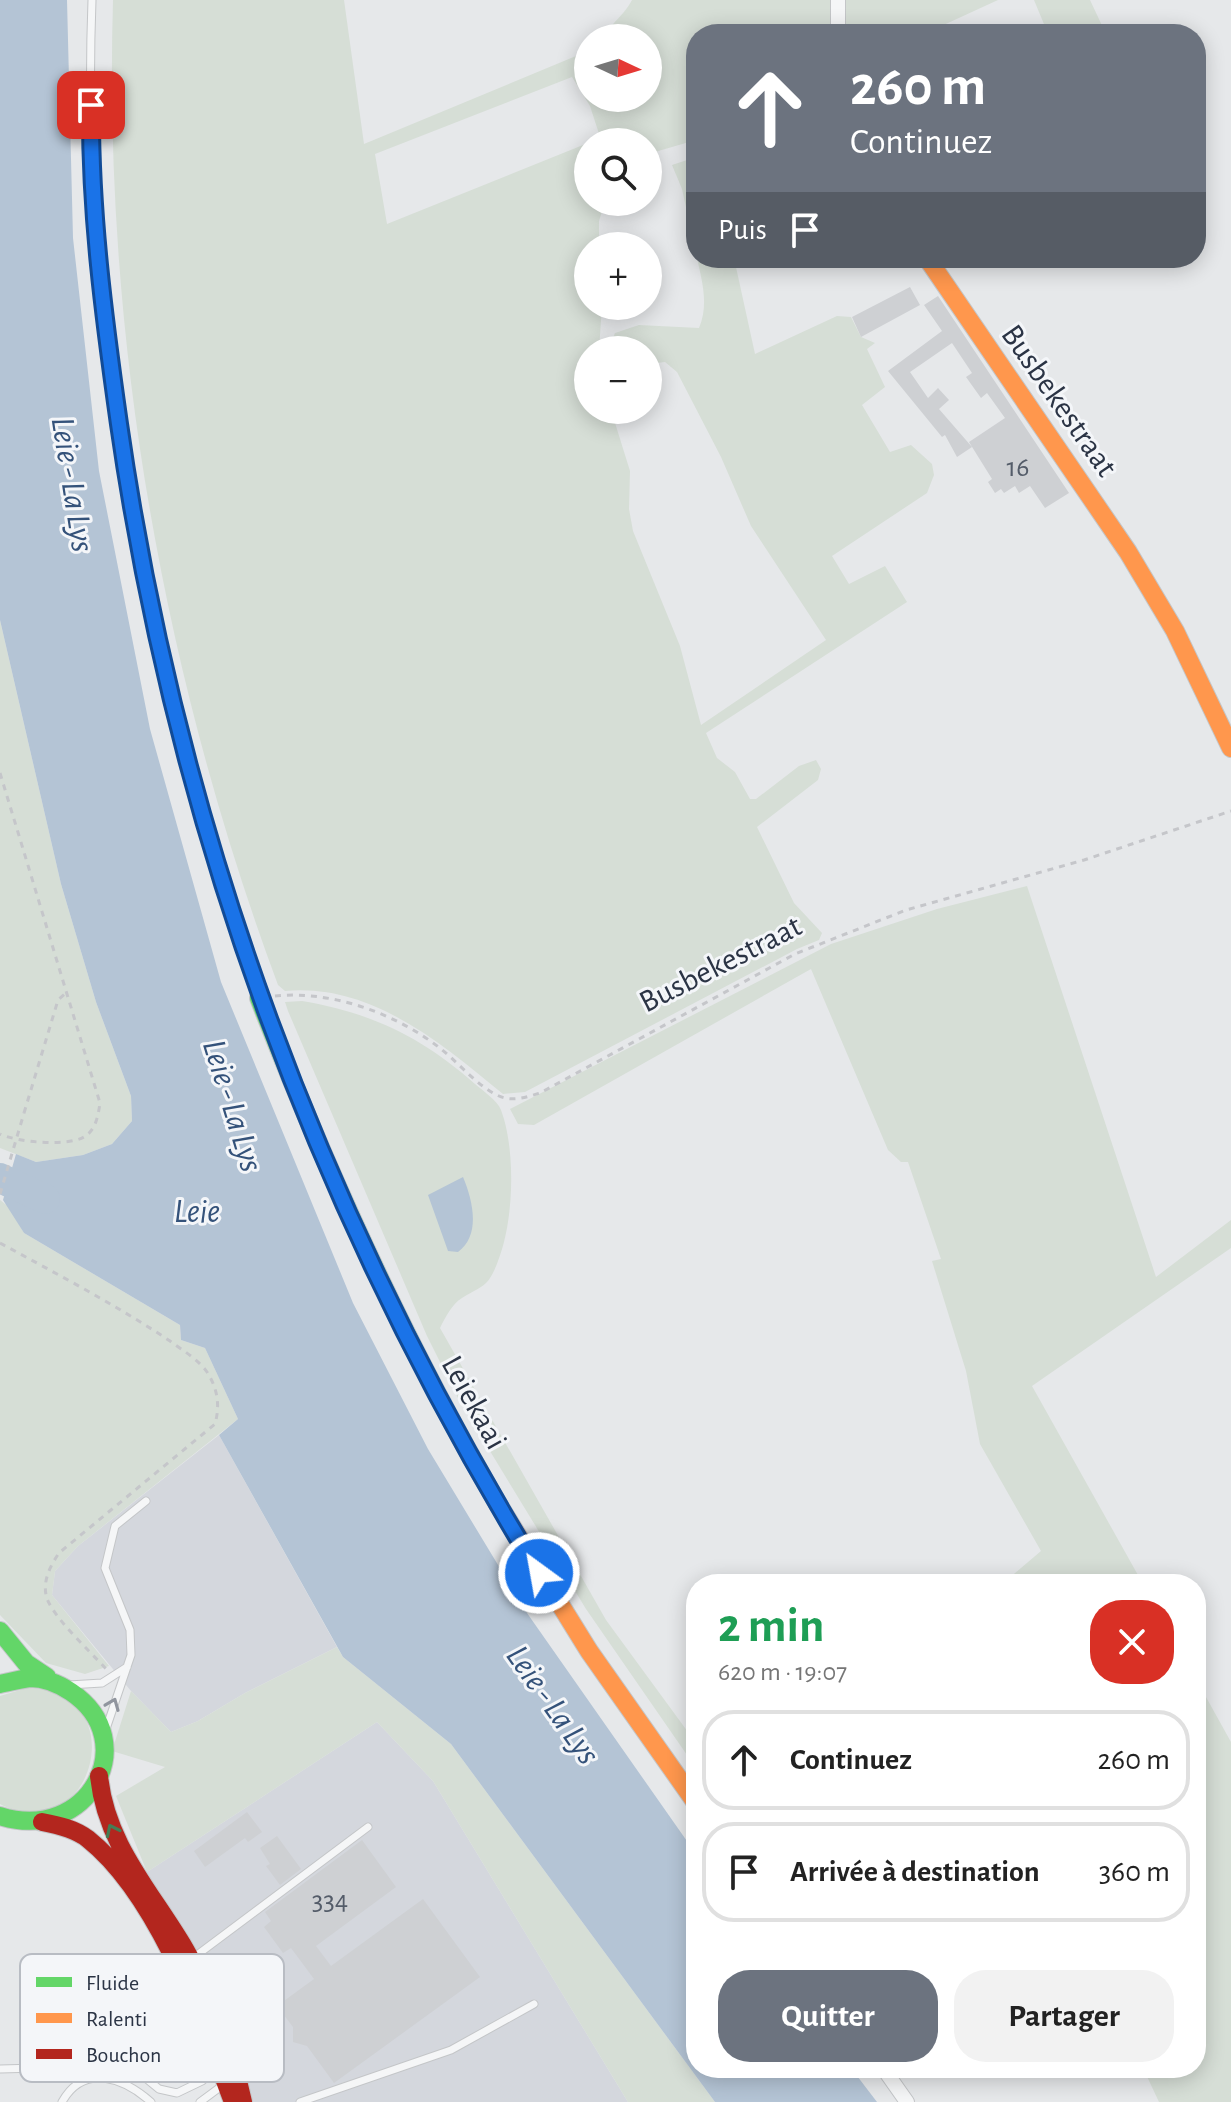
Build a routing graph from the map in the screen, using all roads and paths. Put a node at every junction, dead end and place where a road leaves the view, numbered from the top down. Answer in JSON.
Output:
{"nodes":[{"id":1,"x":92,"y":0,"type":"edge"},
{"id":2,"x":838,"y":0,"type":"edge"},
{"id":3,"x":838,"y":24,"type":"edge"},
{"id":4,"x":934,"y":268,"type":"edge"},
{"id":5,"x":1231,"y":748,"type":"edge"},
{"id":6,"x":0,"y":773,"type":"edge"},
{"id":7,"x":1231,"y":811,"type":"edge"},
{"id":8,"x":66,"y":993,"type":"junction"},
{"id":9,"x":259,"y":998,"type":"junction"},
{"id":10,"x":0,"y":1134,"type":"edge"},
{"id":11,"x":0,"y":1194,"type":"edge"},
{"id":12,"x":0,"y":1243,"type":"edge"},
{"id":13,"x":146,"y":1501,"type":"dead end"},
{"id":14,"x":0,"y":1631,"type":"edge"},
{"id":15,"x":129,"y":1665,"type":"junction"},
{"id":16,"x":113,"y":1676,"type":"junction"},
{"id":17,"x":58,"y":1682,"type":"junction"},
{"id":18,"x":0,"y":1684,"type":"edge"},
{"id":19,"x":104,"y":1745,"type":"junction"},
{"id":20,"x":99,"y":1776,"type":"junction"},
{"id":21,"x":686,"y":1788,"type":"edge"},
{"id":22,"x":0,"y":1816,"type":"edge"},
{"id":23,"x":37,"y":1822,"type":"junction"},
{"id":24,"x":368,"y":1827,"type":"dead end"},
{"id":25,"x":0,"y":1834,"type":"edge"},
{"id":26,"x":169,"y":1954,"type":"edge"},
{"id":27,"x":187,"y":1954,"type":"edge"},
{"id":28,"x":199,"y":1954,"type":"edge"},
{"id":29,"x":534,"y":2004,"type":"dead end"},
{"id":30,"x":20,"y":2068,"type":"edge"},
{"id":31,"x":0,"y":2069,"type":"edge"},
{"id":32,"x":890,"y":2078,"type":"edge"},
{"id":33,"x":91,"y":2082,"type":"edge"},
{"id":34,"x":119,"y":2082,"type":"edge"},
{"id":35,"x":150,"y":2082,"type":"edge"},
{"id":36,"x":200,"y":2082,"type":"edge"},
{"id":37,"x":220,"y":2082,"type":"edge"},
{"id":38,"x":225,"y":2082,"type":"edge"},
{"id":39,"x":238,"y":2082,"type":"edge"},
{"id":40,"x":62,"y":2102,"type":"edge"},
{"id":41,"x":151,"y":2102,"type":"edge"},
{"id":42,"x":200,"y":2102,"type":"edge"},
{"id":43,"x":233,"y":2102,"type":"edge"},
{"id":44,"x":243,"y":2102,"type":"edge"},
{"id":45,"x":300,"y":2102,"type":"edge"},
{"id":46,"x":907,"y":2102,"type":"edge"}],
"edges":[{"from":1,"to":9,"type":"lane"},
{"from":2,"to":3,"type":"street"},
{"from":4,"to":5,"type":"street","name":"Busbekestraat"},
{"from":6,"to":8,"type":"path"},
{"from":7,"to":9,"type":"path","name":"Busbekestraat"},
{"from":8,"to":10,"type":"path"},
{"from":8,"to":11,"type":"path","bridge":true},
{"from":9,"to":21,"type":"street","name":"Leiekaai"},
{"from":12,"to":16,"type":"path"},
{"from":13,"to":15,"type":"lane"},
{"from":14,"to":17,"type":"street"},
{"from":15,"to":16,"type":"lane"},
{"from":19,"to":15,"type":"lane","one_way":true},
{"from":16,"to":17,"type":"lane"},
{"from":17,"to":18,"type":"street"},
{"from":17,"to":19,"type":"street"},
{"from":19,"to":20,"type":"street"},
{"from":20,"to":23,"type":"street"},
{"from":27,"to":20,"type":"street","one_way":true},
{"from":22,"to":23,"type":"street"},
{"from":23,"to":25,"type":"street"},
{"from":23,"to":26,"type":"street"},
{"from":24,"to":28,"type":"lane"},
{"from":29,"to":45,"type":"lane"},
{"from":30,"to":31,"type":"lane"},
{"from":32,"to":46,"type":"street"},
{"from":33,"to":40,"type":"lane"},
{"from":34,"to":41,"type":"lane"},
{"from":35,"to":36,"type":"lane"},
{"from":37,"to":42,"type":"lane"},
{"from":38,"to":43,"type":"street"},
{"from":39,"to":44,"type":"street"}]}
